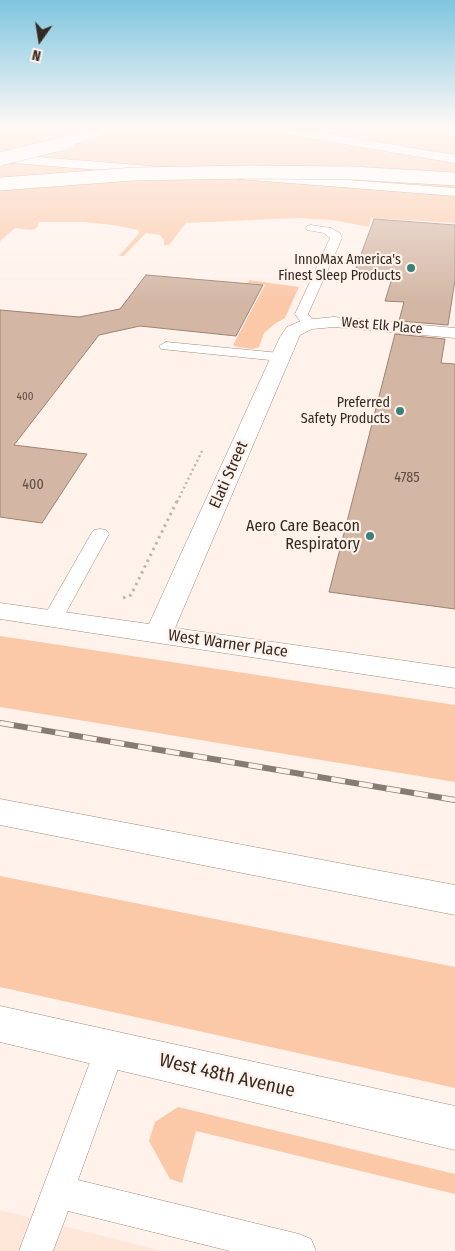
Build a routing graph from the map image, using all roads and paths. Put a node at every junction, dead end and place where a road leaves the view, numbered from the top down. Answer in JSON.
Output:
{"nodes":[{"id":1,"x":378,"y":186,"type":"edge"},
{"id":2,"x":455,"y":192,"type":"edge"},
{"id":3,"x":311,"y":228,"type":"dead end"},
{"id":4,"x":309,"y":324,"type":"junction"},
{"id":5,"x":455,"y":333,"type":"edge"},
{"id":6,"x":166,"y":346,"type":"dead end"},
{"id":7,"x":280,"y":357,"type":"junction"},
{"id":8,"x":206,"y":443,"type":"dead end"},
{"id":9,"x":100,"y":534,"type":"dead end"},
{"id":10,"x":131,"y":595,"type":"dead end"},
{"id":11,"x":0,"y":611,"type":"edge"},
{"id":12,"x":53,"y":618,"type":"junction"},
{"id":13,"x":158,"y":634,"type":"junction"},
{"id":14,"x":455,"y":678,"type":"edge"},
{"id":15,"x":0,"y":812,"type":"edge"},
{"id":16,"x":455,"y":900,"type":"edge"},
{"id":17,"x":0,"y":1024,"type":"edge"},
{"id":18,"x":110,"y":1050,"type":"junction"},
{"id":19,"x":455,"y":1128,"type":"edge"},
{"id":20,"x":59,"y":1192,"type":"junction"},
{"id":21,"x":36,"y":1251,"type":"edge"},
{"id":22,"x":299,"y":1251,"type":"edge"}],
"edges":[{"from":1,"to":2,"type":"main road"},
{"from":3,"to":4,"type":"lane"},
{"from":4,"to":5,"type":"main road","name":"West Elk Place"},
{"from":4,"to":7,"type":"main road","name":"Elati Street"},
{"from":6,"to":7,"type":"lane"},
{"from":7,"to":13,"type":"main road","name":"Elati Street"},
{"from":8,"to":10,"type":"path"},
{"from":9,"to":12,"type":"lane"},
{"from":11,"to":12,"type":"main road","name":"West Warner Place"},
{"from":12,"to":13,"type":"main road","name":"West Warner Place"},
{"from":13,"to":14,"type":"main road","name":"West Warner Place"},
{"from":15,"to":16,"type":"main road"},
{"from":17,"to":18,"type":"main road","name":"West 48th Avenue"},
{"from":18,"to":19,"type":"main road","name":"West 48th Avenue"},
{"from":18,"to":20,"type":"lane"},
{"from":20,"to":21,"type":"lane"},
{"from":20,"to":22,"type":"lane"}]}
